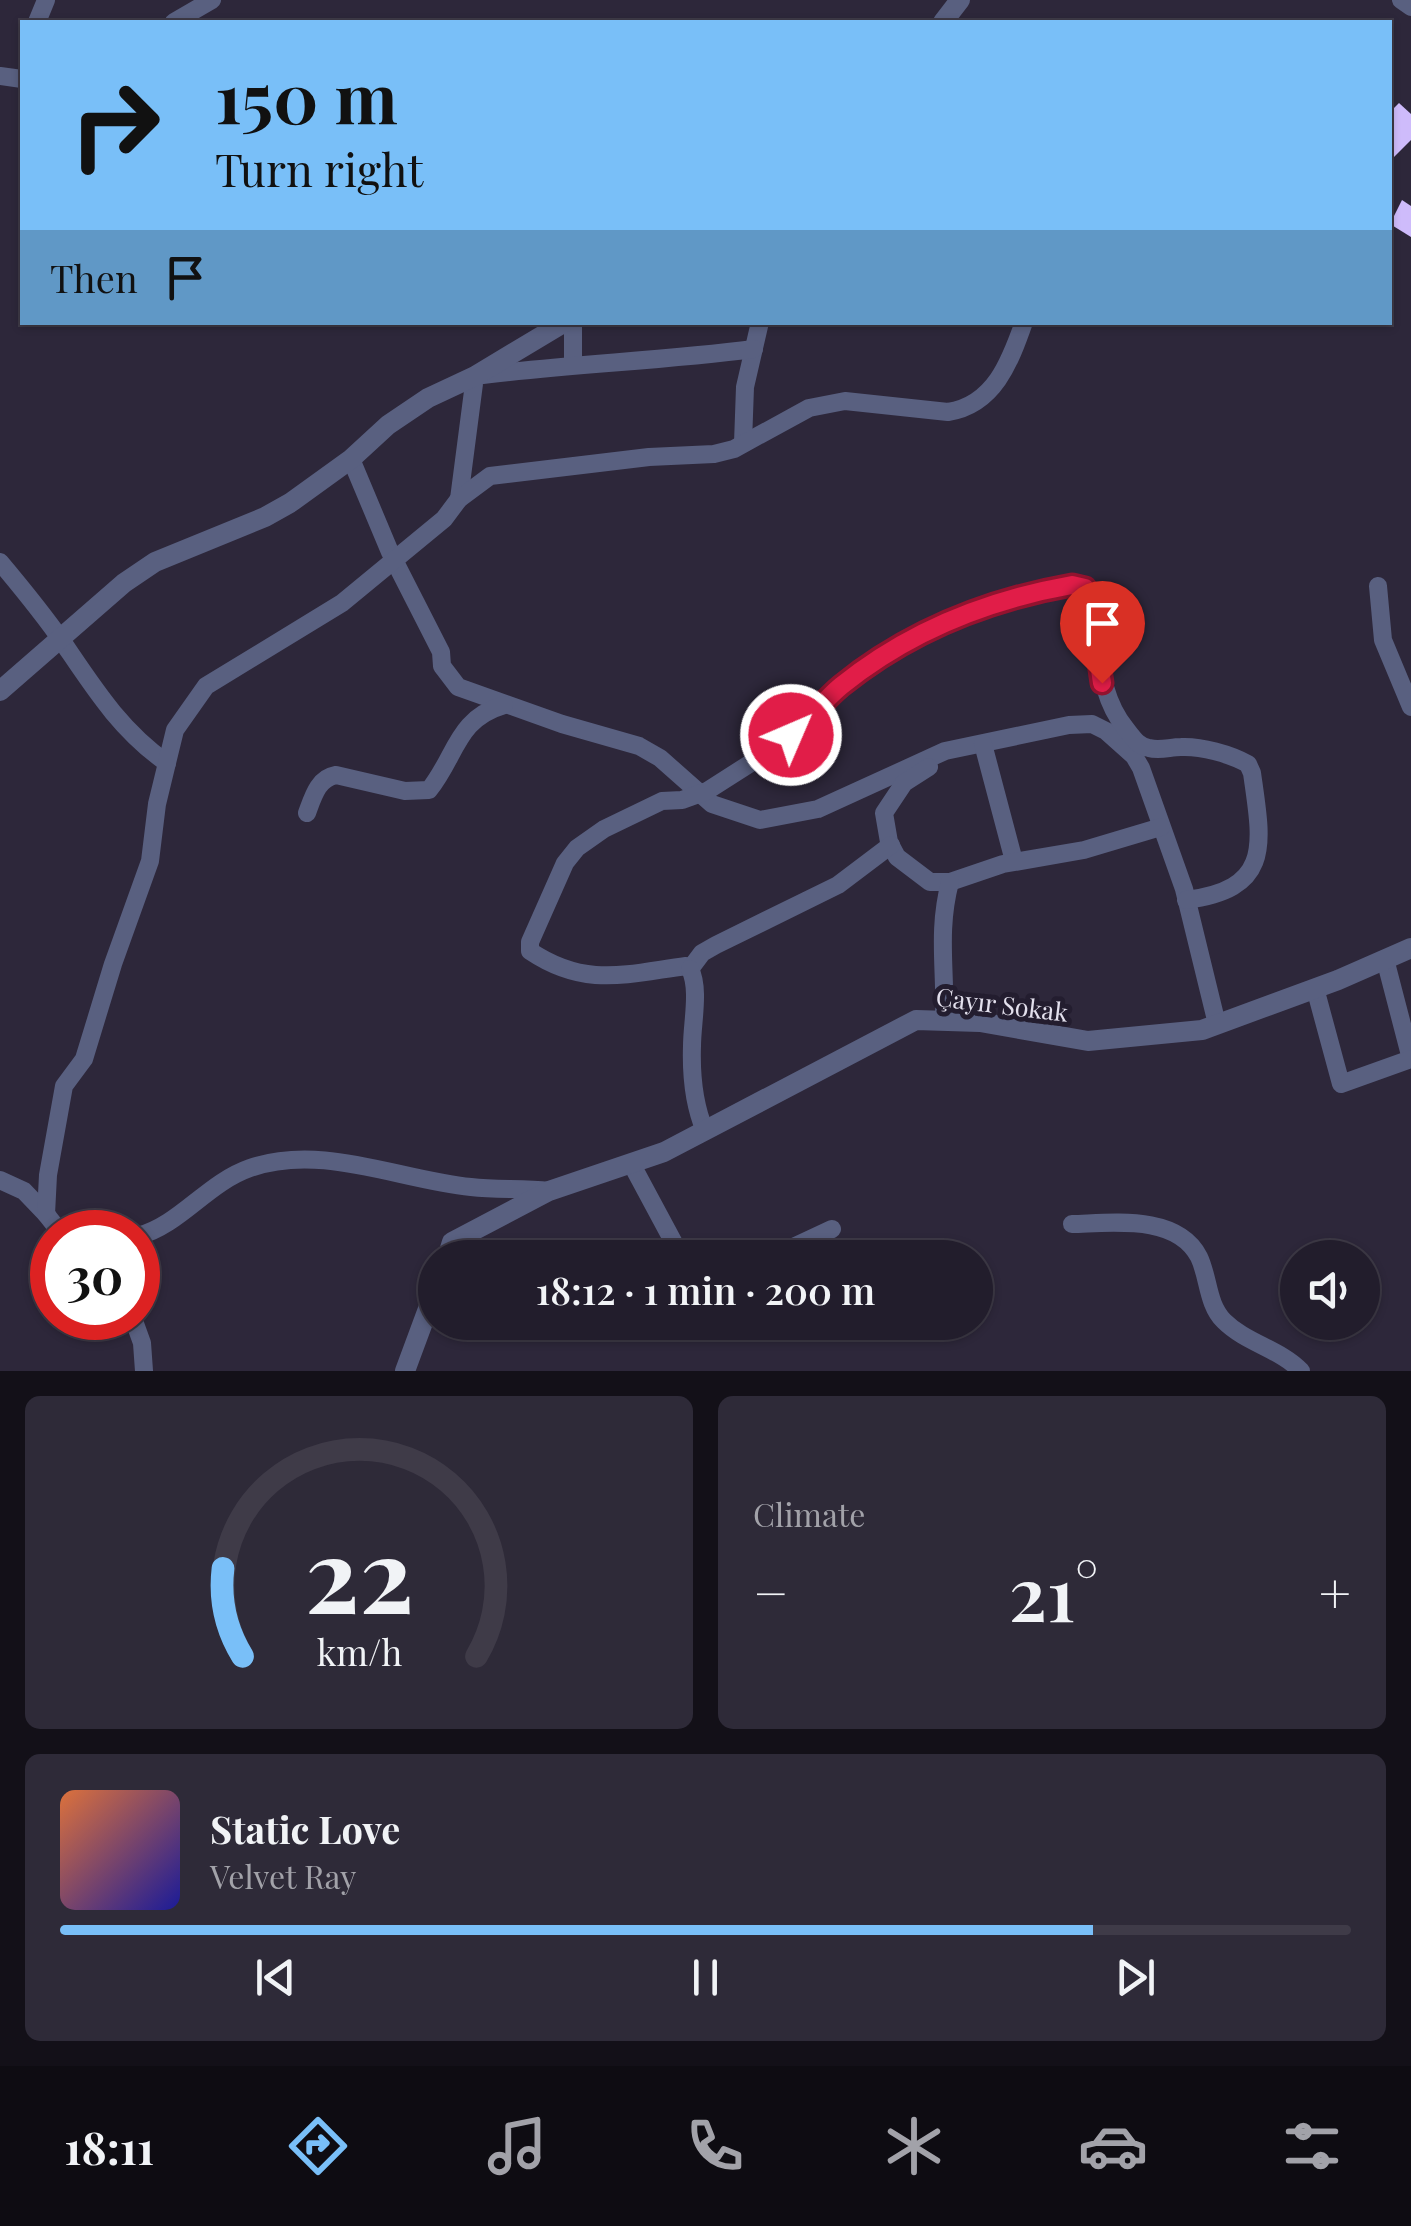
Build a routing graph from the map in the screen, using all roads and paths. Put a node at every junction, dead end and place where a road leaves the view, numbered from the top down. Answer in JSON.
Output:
{"nodes":[{"id":1,"x":212,"y":0,"type":"edge"},
{"id":2,"x":960,"y":0,"type":"edge"},
{"id":3,"x":1401,"y":0,"type":"edge"},
{"id":4,"x":1411,"y":7,"type":"edge"},
{"id":5,"x":177,"y":20,"type":"edge"},
{"id":6,"x":944,"y":20,"type":"edge"},
{"id":7,"x":560,"y":325,"type":"edge"},
{"id":8,"x":573,"y":325,"type":"edge"},
{"id":9,"x":759,"y":325,"type":"edge"},
{"id":10,"x":1023,"y":325,"type":"edge"},
{"id":11,"x":754,"y":349,"type":"junction"},
{"id":12,"x":573,"y":364,"type":"junction"},
{"id":13,"x":475,"y":376,"type":"junction"},
{"id":14,"x":743,"y":444,"type":"junction"},
{"id":15,"x":351,"y":458,"type":"junction"},
{"id":16,"x":459,"y":499,"type":"junction"},
{"id":17,"x":394,"y":560,"type":"junction"},
{"id":18,"x":0,"y":562,"type":"edge"},
{"id":19,"x":1378,"y":586,"type":"dead end"},
{"id":20,"x":60,"y":639,"type":"junction"},
{"id":21,"x":0,"y":691,"type":"edge"},
{"id":22,"x":509,"y":704,"type":"junction"},
{"id":23,"x":1411,"y":706,"type":"edge"},
{"id":24,"x":974,"y":746,"type":"junction"},
{"id":25,"x":168,"y":763,"type":"junction"},
{"id":26,"x":698,"y":794,"type":"junction"},
{"id":27,"x":307,"y":813,"type":"dead end"},
{"id":28,"x":1161,"y":827,"type":"junction"},
{"id":29,"x":890,"y":846,"type":"junction"},
{"id":30,"x":1014,"y":861,"type":"junction"},
{"id":31,"x":950,"y":882,"type":"junction"},
{"id":32,"x":1186,"y":900,"type":"junction"},
{"id":33,"x":1411,"y":948,"type":"edge"},
{"id":34,"x":1386,"y":959,"type":"junction"},
{"id":35,"x":690,"y":969,"type":"junction"},
{"id":36,"x":1315,"y":988,"type":"junction"},
{"id":37,"x":944,"y":1019,"type":"junction"},
{"id":38,"x":1217,"y":1024,"type":"junction"},
{"id":39,"x":1411,"y":1058,"type":"edge"},
{"id":40,"x":706,"y":1132,"type":"junction"},
{"id":41,"x":631,"y":1163,"type":"junction"},
{"id":42,"x":0,"y":1180,"type":"edge"},
{"id":43,"x":549,"y":1191,"type":"junction"},
{"id":44,"x":42,"y":1210,"type":"edge"},
{"id":45,"x":47,"y":1210,"type":"edge"},
{"id":46,"x":1072,"y":1224,"type":"dead end"},
{"id":47,"x":160,"y":1227,"type":"edge"},
{"id":48,"x":832,"y":1229,"type":"dead end"},
{"id":49,"x":456,"y":1240,"type":"edge"},
{"id":50,"x":672,"y":1240,"type":"edge"},
{"id":51,"x":808,"y":1240,"type":"edge"},
{"id":52,"x":418,"y":1337,"type":"edge"},
{"id":53,"x":141,"y":1340,"type":"edge"},
{"id":54,"x":144,"y":1371,"type":"edge"},
{"id":55,"x":406,"y":1371,"type":"edge"},
{"id":56,"x":1301,"y":1371,"type":"edge"}],
"edges":[{"from":1,"to":5,"type":"street"},
{"from":2,"to":6,"type":"street"},
{"from":3,"to":4,"type":"street"},
{"from":7,"to":13,"type":"street"},
{"from":8,"to":12,"type":"street"},
{"from":9,"to":11,"type":"street"},
{"from":10,"to":14,"type":"street"},
{"from":11,"to":12,"type":"street"},
{"from":11,"to":14,"type":"street"},
{"from":12,"to":13,"type":"street"},
{"from":13,"to":15,"type":"street"},
{"from":13,"to":16,"type":"street"},
{"from":14,"to":16,"type":"street"},
{"from":15,"to":17,"type":"street"},
{"from":15,"to":20,"type":"street"},
{"from":16,"to":17,"type":"street"},
{"from":17,"to":22,"type":"street"},
{"from":17,"to":25,"type":"street"},
{"from":18,"to":20,"type":"street"},
{"from":19,"to":23,"type":"street"},
{"from":20,"to":21,"type":"street"},
{"from":20,"to":25,"type":"street"},
{"from":22,"to":26,"type":"street"},
{"from":22,"to":27,"type":"street"},
{"from":24,"to":26,"type":"street"},
{"from":24,"to":28,"type":"street"},
{"from":24,"to":29,"type":"street"},
{"from":24,"to":30,"type":"street"},
{"from":25,"to":45,"type":"street"},
{"from":26,"to":32,"type":"street"},
{"from":26,"to":35,"type":"street"},
{"from":28,"to":30,"type":"street"},
{"from":28,"to":32,"type":"street"},
{"from":29,"to":31,"type":"street"},
{"from":29,"to":35,"type":"street"},
{"from":30,"to":31,"type":"street"},
{"from":31,"to":37,"type":"street"},
{"from":32,"to":38,"type":"street"},
{"from":33,"to":34,"type":"street","name":"Çayır Sokak"},
{"from":34,"to":36,"type":"street","name":"Çayır Sokak"},
{"from":34,"to":39,"type":"street"},
{"from":35,"to":40,"type":"street"},
{"from":36,"to":38,"type":"street","name":"Çayır Sokak"},
{"from":36,"to":39,"type":"street"},
{"from":37,"to":38,"type":"street","name":"Çayır Sokak"},
{"from":37,"to":40,"type":"street","name":"Çayır Sokak"},
{"from":40,"to":41,"type":"street","name":"Çayır Sokak"},
{"from":41,"to":43,"type":"street","name":"Çayır Sokak"},
{"from":41,"to":50,"type":"street"},
{"from":42,"to":44,"type":"street"},
{"from":43,"to":47,"type":"street"},
{"from":43,"to":49,"type":"street","name":"Çayır Sokak"},
{"from":46,"to":56,"type":"street"},
{"from":48,"to":51,"type":"street"},
{"from":52,"to":55,"type":"street"},
{"from":53,"to":54,"type":"street"}]}
